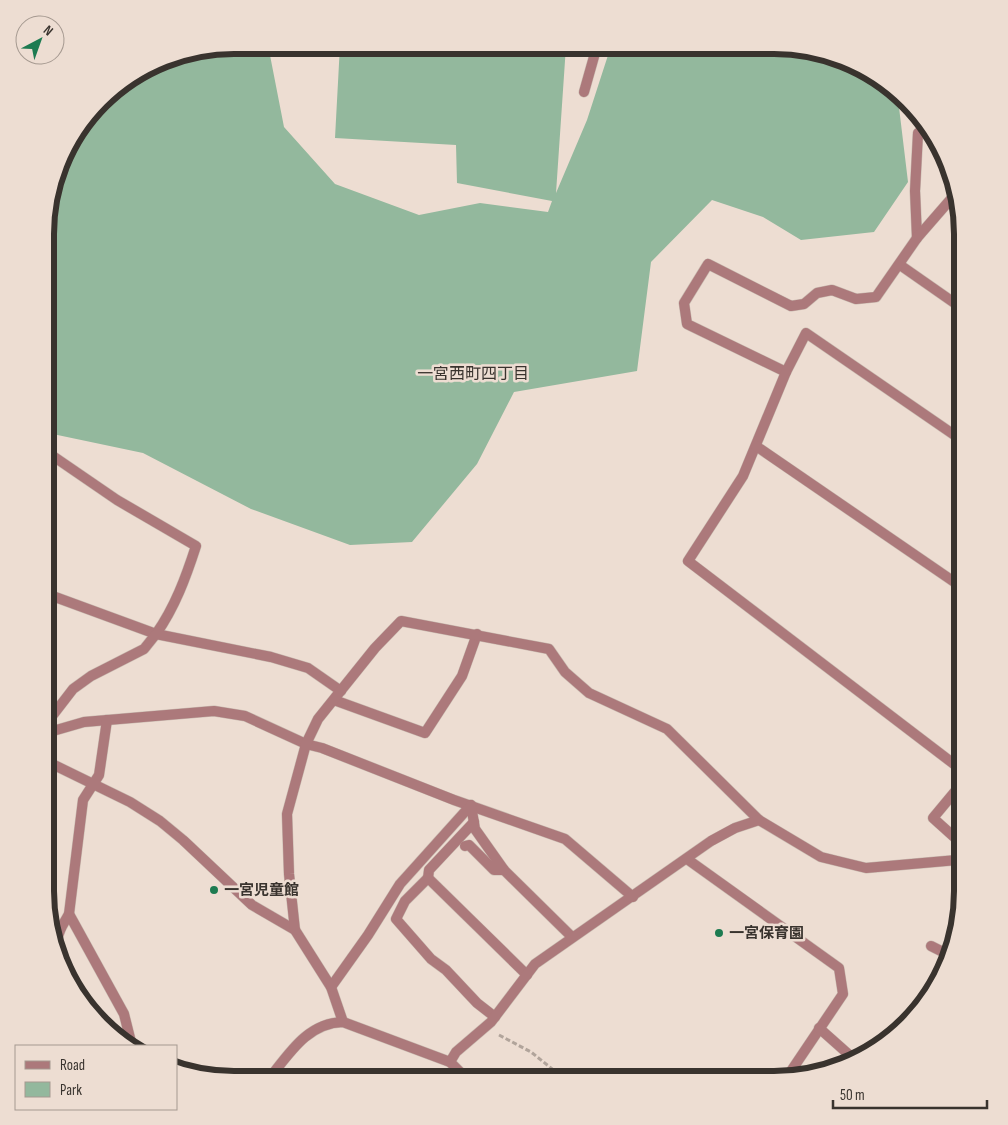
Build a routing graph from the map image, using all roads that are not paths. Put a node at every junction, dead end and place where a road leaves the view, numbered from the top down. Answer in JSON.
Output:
{"nodes":[{"id":1,"x":594,"y":54,"type":"edge"},
{"id":2,"x":584,"y":92,"type":"dead end"},
{"id":3,"x":918,"y":134,"type":"dead end"},
{"id":4,"x":951,"y":199,"type":"edge"},
{"id":5,"x":917,"y":238,"type":"junction"},
{"id":6,"x":900,"y":265,"type":"junction"},
{"id":7,"x":954,"y":303,"type":"edge"},
{"id":8,"x":786,"y":372,"type":"junction"},
{"id":9,"x":954,"y":435,"type":"edge"},
{"id":10,"x":756,"y":446,"type":"junction"},
{"id":11,"x":54,"y":457,"type":"edge"},
{"id":12,"x":954,"y":582,"type":"edge"},
{"id":13,"x":54,"y":597,"type":"edge"},
{"id":14,"x":156,"y":634,"type":"junction"},
{"id":15,"x":477,"y":634,"type":"junction"},
{"id":16,"x":341,"y":691,"type":"junction"},
{"id":17,"x":334,"y":700,"type":"junction"},
{"id":18,"x":54,"y":707,"type":"edge"},
{"id":19,"x":107,"y":720,"type":"junction"},
{"id":20,"x":54,"y":731,"type":"edge"},
{"id":21,"x":306,"y":744,"type":"junction"},
{"id":22,"x":954,"y":764,"type":"edge"},
{"id":23,"x":54,"y":765,"type":"edge"},
{"id":24,"x":93,"y":784,"type":"junction"},
{"id":25,"x":954,"y":793,"type":"edge"},
{"id":26,"x":472,"y":805,"type":"junction"},
{"id":27,"x":759,"y":820,"type":"junction"},
{"id":28,"x":474,"y":822,"type":"junction"},
{"id":29,"x":954,"y":837,"type":"edge"},
{"id":30,"x":465,"y":846,"type":"dead end"},
{"id":31,"x":687,"y":859,"type":"junction"},
{"id":32,"x":954,"y":860,"type":"edge"},
{"id":33,"x":504,"y":870,"type":"junction"},
{"id":34,"x":428,"y":878,"type":"junction"},
{"id":35,"x":633,"y":897,"type":"junction"},
{"id":36,"x":69,"y":914,"type":"junction"},
{"id":37,"x":61,"y":928,"type":"junction"},
{"id":38,"x":58,"y":929,"type":"edge"},
{"id":39,"x":296,"y":930,"type":"junction"},
{"id":40,"x":59,"y":934,"type":"edge"},
{"id":41,"x":572,"y":937,"type":"junction"},
{"id":42,"x":931,"y":946,"type":"dead end"},
{"id":43,"x":944,"y":952,"type":"edge"},
{"id":44,"x":527,"y":974,"type":"junction"},
{"id":45,"x":331,"y":986,"type":"junction"},
{"id":46,"x":495,"y":1016,"type":"junction"},
{"id":47,"x":343,"y":1022,"type":"junction"},
{"id":48,"x":819,"y":1028,"type":"junction"},
{"id":49,"x":130,"y":1038,"type":"edge"},
{"id":50,"x":849,"y":1055,"type":"edge"},
{"id":51,"x":450,"y":1062,"type":"junction"},
{"id":52,"x":275,"y":1071,"type":"edge"},
{"id":53,"x":459,"y":1071,"type":"edge"},
{"id":54,"x":791,"y":1071,"type":"edge"}],
"edges":[{"from":1,"to":2,"type":"street"},
{"from":3,"to":5,"type":"street"},
{"from":4,"to":5,"type":"street"},
{"from":5,"to":6,"type":"street"},
{"from":6,"to":7,"type":"street"},
{"from":6,"to":8,"type":"street"},
{"from":8,"to":9,"type":"street"},
{"from":8,"to":10,"type":"street"},
{"from":10,"to":12,"type":"street"},
{"from":10,"to":22,"type":"street"},
{"from":11,"to":14,"type":"street"},
{"from":13,"to":14,"type":"street"},
{"from":14,"to":16,"type":"street"},
{"from":14,"to":18,"type":"street"},
{"from":15,"to":16,"type":"street"},
{"from":15,"to":17,"type":"street"},
{"from":15,"to":27,"type":"street"},
{"from":16,"to":17,"type":"street"},
{"from":17,"to":21,"type":"street"},
{"from":19,"to":20,"type":"street"},
{"from":19,"to":21,"type":"street"},
{"from":19,"to":24,"type":"street"},
{"from":21,"to":26,"type":"street"},
{"from":21,"to":39,"type":"street"},
{"from":23,"to":24,"type":"street"},
{"from":24,"to":36,"type":"street"},
{"from":24,"to":39,"type":"street"},
{"from":25,"to":29,"type":"street"},
{"from":26,"to":28,"type":"street"},
{"from":26,"to":35,"type":"street"},
{"from":26,"to":45,"type":"street"},
{"from":27,"to":31,"type":"street"},
{"from":27,"to":32,"type":"street"},
{"from":28,"to":33,"type":"street"},
{"from":28,"to":34,"type":"street"},
{"from":30,"to":33,"type":"street"},
{"from":31,"to":35,"type":"street"},
{"from":31,"to":48,"type":"street"},
{"from":33,"to":41,"type":"street"},
{"from":34,"to":44,"type":"street"},
{"from":34,"to":46,"type":"street"},
{"from":35,"to":41,"type":"street"},
{"from":36,"to":37,"type":"street"},
{"from":36,"to":49,"type":"street"},
{"from":37,"to":38,"type":"street"},
{"from":37,"to":40,"type":"street"},
{"from":39,"to":45,"type":"street"},
{"from":41,"to":44,"type":"street"},
{"from":42,"to":43,"type":"street"},
{"from":44,"to":46,"type":"street"},
{"from":45,"to":47,"type":"street"},
{"from":46,"to":51,"type":"street"},
{"from":47,"to":51,"type":"street"},
{"from":47,"to":52,"type":"street"},
{"from":48,"to":50,"type":"street"},
{"from":48,"to":54,"type":"street"},
{"from":51,"to":53,"type":"street"}]}
